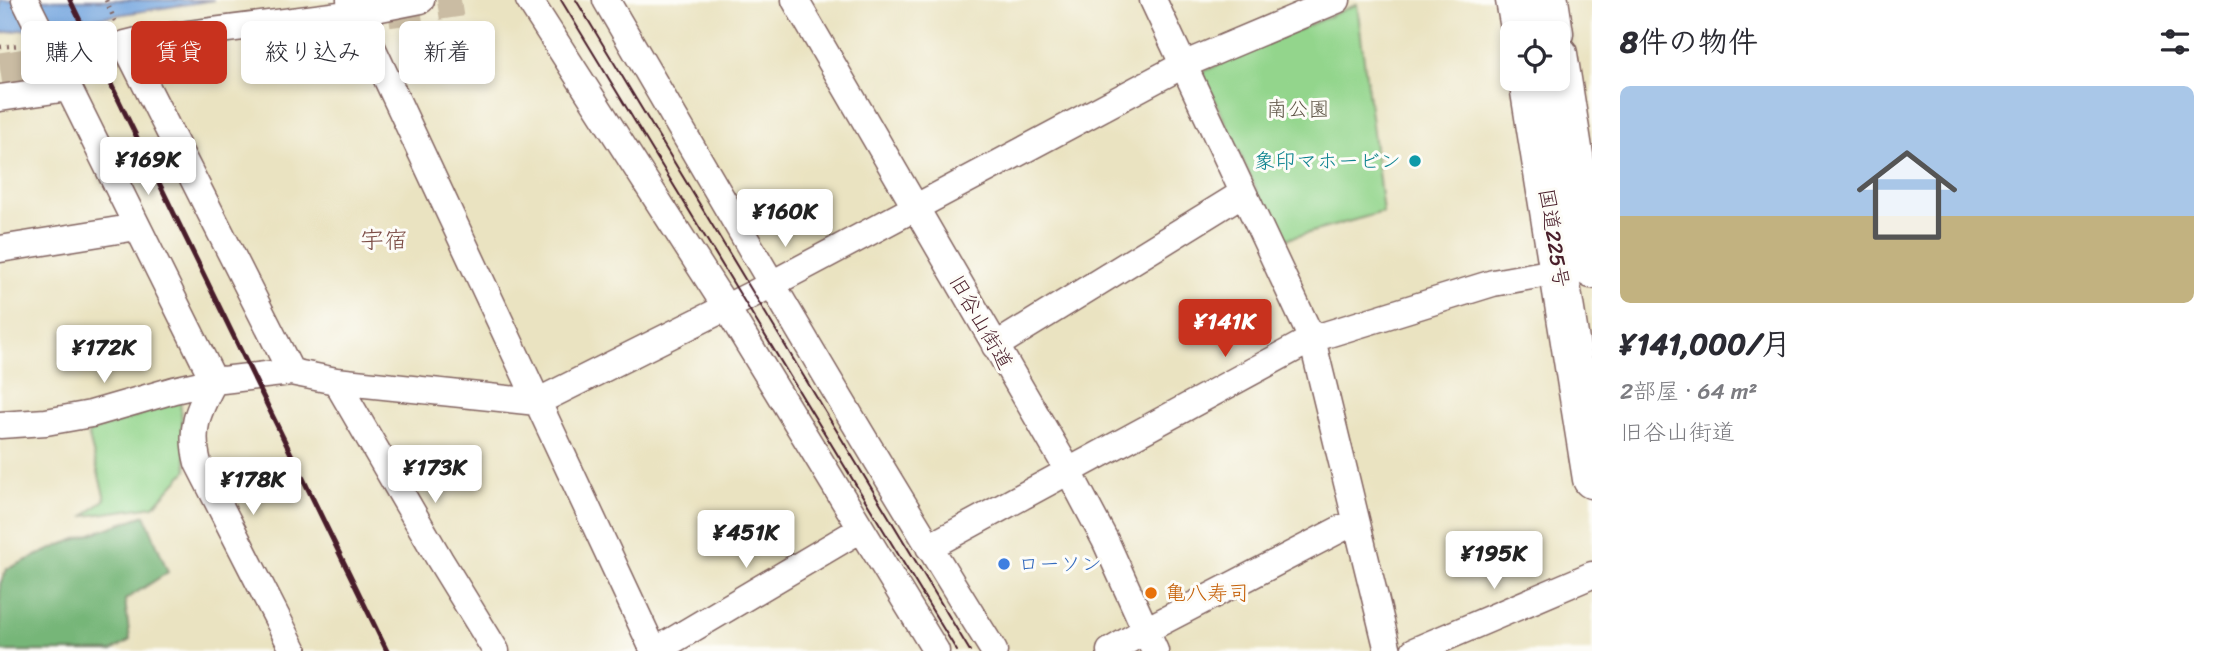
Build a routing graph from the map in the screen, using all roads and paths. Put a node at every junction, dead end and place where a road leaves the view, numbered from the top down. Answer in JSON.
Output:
{"nodes":[{"id":1,"x":25,"y":0,"type":"edge"},
{"id":2,"x":421,"y":0,"type":"edge"},
{"id":3,"x":529,"y":0,"type":"edge"},
{"id":4,"x":606,"y":0,"type":"edge"},
{"id":5,"x":1153,"y":0,"type":"edge"},
{"id":6,"x":1337,"y":0,"type":"edge"},
{"id":7,"x":1515,"y":0,"type":"edge"},
{"id":8,"x":1549,"y":0,"type":"edge"},
{"id":9,"x":804,"y":3,"type":"edge"},
{"id":10,"x":353,"y":6,"type":"edge"},
{"id":11,"x":1519,"y":21,"type":"edge"},
{"id":12,"x":1552,"y":21,"type":"edge"},
{"id":13,"x":1183,"y":65,"type":"junction"},
{"id":14,"x":68,"y":88,"type":"junction"},
{"id":15,"x":1532,"y":91,"type":"edge"},
{"id":16,"x":1562,"y":91,"type":"edge"},
{"id":17,"x":0,"y":98,"type":"edge"},
{"id":18,"x":1243,"y":193,"type":"junction"},
{"id":19,"x":916,"y":208,"type":"junction"},
{"id":20,"x":137,"y":227,"type":"junction"},
{"id":21,"x":0,"y":249,"type":"edge"},
{"id":22,"x":1583,"y":264,"type":"edge"},
{"id":23,"x":771,"y":283,"type":"junction"},
{"id":24,"x":726,"y":307,"type":"junction"},
{"id":25,"x":1312,"y":339,"type":"junction"},
{"id":26,"x":995,"y":346,"type":"junction"},
{"id":27,"x":291,"y":372,"type":"junction"},
{"id":28,"x":214,"y":381,"type":"junction"},
{"id":29,"x":336,"y":381,"type":"junction"},
{"id":30,"x":537,"y":402,"type":"junction"},
{"id":31,"x":0,"y":425,"type":"edge"},
{"id":32,"x":1068,"y":470,"type":"junction"},
{"id":33,"x":1592,"y":480,"type":"edge"},
{"id":34,"x":1356,"y":521,"type":"junction"},
{"id":35,"x":861,"y":529,"type":"junction"},
{"id":36,"x":929,"y":547,"type":"junction"},
{"id":37,"x":1592,"y":575,"type":"edge"},
{"id":38,"x":1151,"y":641,"type":"edge"},
{"id":39,"x":294,"y":651,"type":"edge"},
{"id":40,"x":496,"y":651,"type":"edge"},
{"id":41,"x":654,"y":651,"type":"edge"},
{"id":42,"x":936,"y":651,"type":"edge"},
{"id":43,"x":994,"y":651,"type":"edge"},
{"id":44,"x":1110,"y":651,"type":"edge"},
{"id":45,"x":1388,"y":651,"type":"edge"},
{"id":46,"x":1414,"y":651,"type":"edge"}],
"edges":[{"from":1,"to":14,"type":"street"},
{"from":2,"to":10,"type":"street"},
{"from":3,"to":24,"type":"street"},
{"from":4,"to":23,"type":"street"},
{"from":5,"to":13,"type":"street"},
{"from":6,"to":13,"type":"street"},
{"from":7,"to":11,"type":"highway"},
{"from":8,"to":12,"type":"highway"},
{"from":9,"to":19,"type":"street","name":"旧谷山街道"},
{"from":10,"to":27,"type":"street"},
{"from":10,"to":30,"type":"street"},
{"from":13,"to":18,"type":"street"},
{"from":13,"to":19,"type":"street"},
{"from":14,"to":17,"type":"street"},
{"from":14,"to":20,"type":"street"},
{"from":15,"to":22,"type":"highway","name":"国道225号"},
{"from":16,"to":22,"type":"highway","name":"国道225号"},
{"from":18,"to":25,"type":"street"},
{"from":18,"to":26,"type":"street"},
{"from":19,"to":23,"type":"street"},
{"from":19,"to":26,"type":"street","name":"旧谷山街道"},
{"from":20,"to":21,"type":"street"},
{"from":20,"to":28,"type":"street"},
{"from":22,"to":25,"type":"street"},
{"from":22,"to":33,"type":"highway","name":"国道225号"},
{"from":23,"to":24,"type":"street"},
{"from":23,"to":36,"type":"street"},
{"from":24,"to":30,"type":"street"},
{"from":24,"to":35,"type":"street"},
{"from":25,"to":32,"type":"street"},
{"from":25,"to":34,"type":"street"},
{"from":26,"to":32,"type":"street","name":"旧谷山街道"},
{"from":27,"to":28,"type":"street"},
{"from":27,"to":29,"type":"street"},
{"from":28,"to":31,"type":"street"},
{"from":28,"to":39,"type":"street"},
{"from":29,"to":30,"type":"street"},
{"from":29,"to":40,"type":"street"},
{"from":30,"to":41,"type":"street"},
{"from":32,"to":36,"type":"street"},
{"from":32,"to":38,"type":"street","name":"旧谷山街道"},
{"from":34,"to":38,"type":"street"},
{"from":34,"to":45,"type":"street"},
{"from":35,"to":41,"type":"street"},
{"from":35,"to":42,"type":"street"},
{"from":36,"to":43,"type":"street"},
{"from":37,"to":46,"type":"street"},
{"from":38,"to":44,"type":"street"}]}
